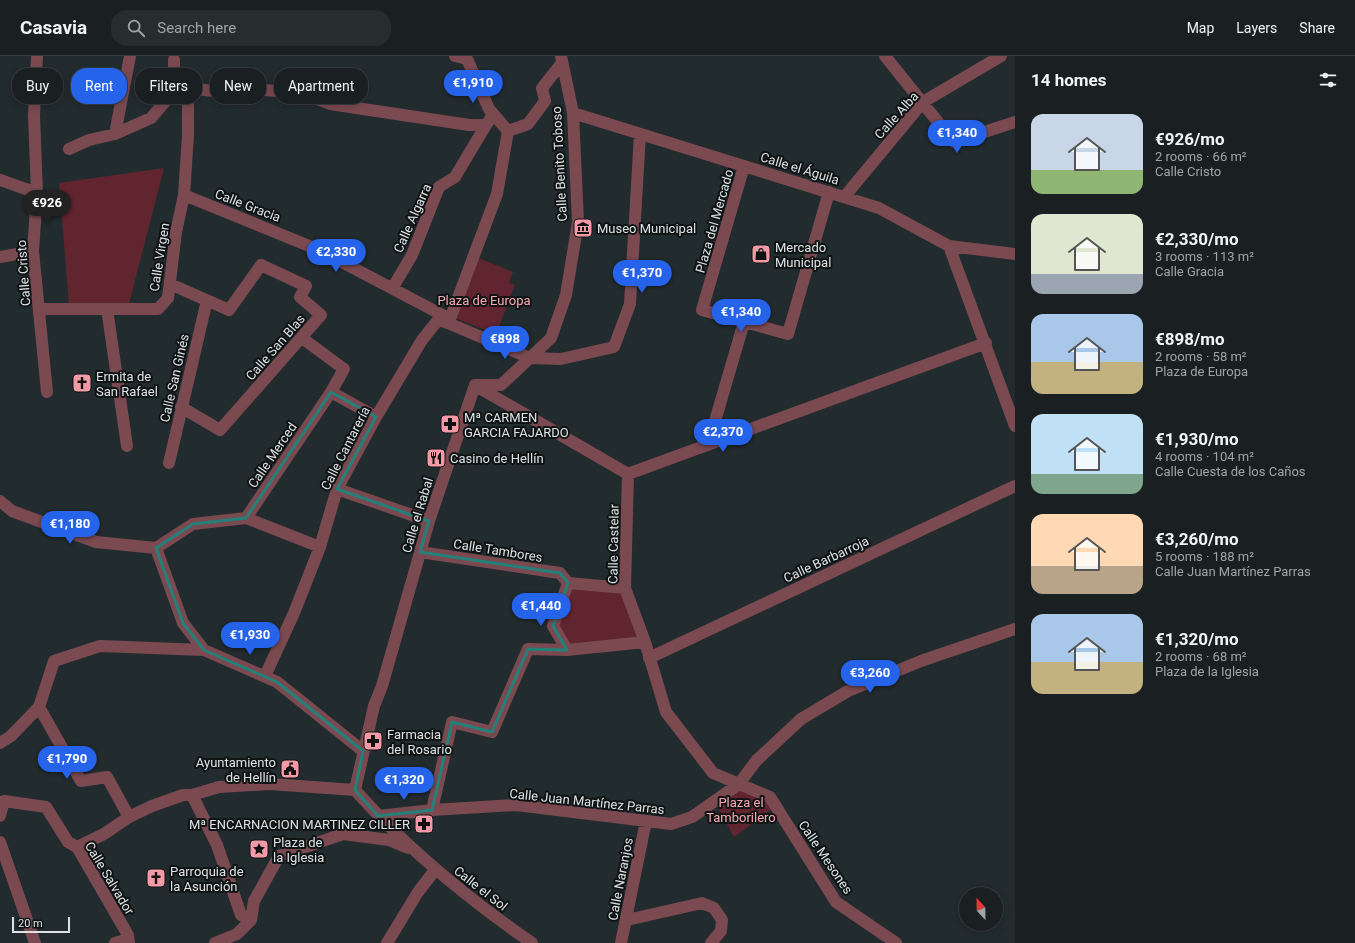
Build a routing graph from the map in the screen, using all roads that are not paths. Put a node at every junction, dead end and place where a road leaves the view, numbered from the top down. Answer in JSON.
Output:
{"nodes":[{"id":1,"x":37,"y":56,"type":"edge"},
{"id":2,"x":130,"y":56,"type":"edge"},
{"id":3,"x":455,"y":56,"type":"edge"},
{"id":4,"x":885,"y":56,"type":"edge"},
{"id":5,"x":1001,"y":56,"type":"edge"},
{"id":6,"x":174,"y":60,"type":"dead end"},
{"id":7,"x":561,"y":60,"type":"edge"},
{"id":8,"x":174,"y":68,"type":"edge"},
{"id":9,"x":202,"y":90,"type":"edge"},
{"id":10,"x":923,"y":102,"type":"junction"},
{"id":11,"x":163,"y":104,"type":"edge"},
{"id":12,"x":188,"y":104,"type":"edge"},
{"id":13,"x":573,"y":113,"type":"junction"},
{"id":14,"x":490,"y":120,"type":"junction"},
{"id":15,"x":1015,"y":122,"type":"edge"},
{"id":16,"x":508,"y":131,"type":"junction"},
{"id":17,"x":115,"y":134,"type":"junction"},
{"id":18,"x":640,"y":134,"type":"junction"},
{"id":19,"x":69,"y":149,"type":"dead end"},
{"id":20,"x":744,"y":166,"type":"junction"},
{"id":21,"x":0,"y":180,"type":"edge"},
{"id":22,"x":829,"y":192,"type":"junction"},
{"id":23,"x":37,"y":193,"type":"junction"},
{"id":24,"x":184,"y":195,"type":"junction"},
{"id":25,"x":845,"y":196,"type":"junction"},
{"id":26,"x":949,"y":246,"type":"junction"},
{"id":27,"x":33,"y":251,"type":"junction"},
{"id":28,"x":1015,"y":254,"type":"edge"},
{"id":29,"x":0,"y":257,"type":"edge"},
{"id":30,"x":170,"y":284,"type":"junction"},
{"id":31,"x":393,"y":287,"type":"junction"},
{"id":32,"x":207,"y":300,"type":"junction"},
{"id":33,"x":40,"y":308,"type":"junction"},
{"id":34,"x":107,"y":309,"type":"junction"},
{"id":35,"x":449,"y":321,"type":"junction"},
{"id":36,"x":744,"y":322,"type":"junction"},
{"id":37,"x":302,"y":338,"type":"junction"},
{"id":38,"x":986,"y":343,"type":"junction"},
{"id":39,"x":530,"y":358,"type":"junction"},
{"id":40,"x":475,"y":385,"type":"junction"},
{"id":41,"x":47,"y":392,"type":"dead end"},
{"id":42,"x":331,"y":392,"type":"junction"},
{"id":43,"x":181,"y":407,"type":"junction"},
{"id":44,"x":376,"y":417,"type":"junction"},
{"id":45,"x":1015,"y":426,"type":"edge"},
{"id":46,"x":127,"y":446,"type":"dead end"},
{"id":47,"x":708,"y":446,"type":"junction"},
{"id":48,"x":168,"y":463,"type":"dead end"},
{"id":49,"x":628,"y":474,"type":"junction"},
{"id":50,"x":1015,"y":486,"type":"edge"},
{"id":51,"x":337,"y":489,"type":"junction"},
{"id":52,"x":0,"y":501,"type":"edge"},
{"id":53,"x":246,"y":518,"type":"junction"},
{"id":54,"x":429,"y":521,"type":"junction"},
{"id":55,"x":320,"y":547,"type":"junction"},
{"id":56,"x":156,"y":548,"type":"junction"},
{"id":57,"x":420,"y":552,"type":"junction"},
{"id":58,"x":568,"y":583,"type":"junction"},
{"id":59,"x":625,"y":588,"type":"junction"},
{"id":60,"x":1015,"y":629,"type":"edge"},
{"id":61,"x":644,"y":642,"type":"junction"},
{"id":62,"x":204,"y":650,"type":"junction"},
{"id":63,"x":566,"y":650,"type":"junction"},
{"id":64,"x":649,"y":658,"type":"junction"},
{"id":65,"x":265,"y":676,"type":"junction"},
{"id":66,"x":39,"y":707,"type":"junction"},
{"id":67,"x":0,"y":743,"type":"edge"},
{"id":68,"x":363,"y":751,"type":"junction"},
{"id":69,"x":739,"y":784,"type":"junction"},
{"id":70,"x":355,"y":790,"type":"junction"},
{"id":71,"x":192,"y":795,"type":"junction"},
{"id":72,"x":2,"y":797,"type":"edge"},
{"id":73,"x":432,"y":810,"type":"junction"},
{"id":74,"x":0,"y":816,"type":"edge"},
{"id":75,"x":378,"y":816,"type":"junction"},
{"id":76,"x":129,"y":817,"type":"junction"},
{"id":77,"x":646,"y":821,"type":"junction"},
{"id":78,"x":0,"y":842,"type":"edge"},
{"id":79,"x":77,"y":847,"type":"junction"},
{"id":80,"x":417,"y":852,"type":"junction"},
{"id":81,"x":435,"y":870,"type":"junction"},
{"id":82,"x":251,"y":920,"type":"junction"},
{"id":83,"x":627,"y":920,"type":"junction"},
{"id":84,"x":128,"y":941,"type":"edge"},
{"id":85,"x":35,"y":943,"type":"edge"},
{"id":86,"x":115,"y":943,"type":"edge"},
{"id":87,"x":215,"y":943,"type":"edge"},
{"id":88,"x":387,"y":943,"type":"edge"},
{"id":89,"x":532,"y":943,"type":"edge"},
{"id":90,"x":621,"y":943,"type":"edge"},
{"id":91,"x":711,"y":943,"type":"edge"},
{"id":92,"x":896,"y":943,"type":"edge"}],
"edges":[{"from":1,"to":23,"type":"street","name":"Calle Cristo"},
{"from":2,"to":17,"type":"street"},
{"from":3,"to":14,"type":"street"},
{"from":4,"to":10,"type":"street"},
{"from":5,"to":10,"type":"street","name":"Calle Alba"},
{"from":6,"to":8,"type":"street"},
{"from":7,"to":13,"type":"street","name":"Calle Benito Toboso"},
{"from":7,"to":16,"type":"street"},
{"from":9,"to":14,"type":"street"},
{"from":10,"to":15,"type":"street"},
{"from":10,"to":25,"type":"street","name":"Calle Alba"},
{"from":11,"to":17,"type":"street"},
{"from":12,"to":24,"type":"street","name":"Calle Virgen"},
{"from":13,"to":18,"type":"street","name":"Calle el Águila"},
{"from":13,"to":39,"type":"street","name":"Calle Benito Toboso"},
{"from":14,"to":16,"type":"street"},
{"from":14,"to":31,"type":"street","name":"Calle Algarra"},
{"from":16,"to":35,"type":"street"},
{"from":17,"to":19,"type":"street"},
{"from":18,"to":20,"type":"street","name":"Calle el Águila"},
{"from":18,"to":39,"type":"street"},
{"from":20,"to":22,"type":"street","name":"Calle el Águila"},
{"from":20,"to":36,"type":"street","name":"Plaza del Mercado"},
{"from":21,"to":23,"type":"street"},
{"from":22,"to":25,"type":"street","name":"Calle el Águila"},
{"from":22,"to":36,"type":"street","name":"Plaza del Mercado"},
{"from":23,"to":27,"type":"street","name":"Calle Cristo"},
{"from":24,"to":30,"type":"street","name":"Calle Virgen"},
{"from":24,"to":31,"type":"street","name":"Calle Gracia"},
{"from":25,"to":26,"type":"street","name":"Calle el Águila"},
{"from":26,"to":28,"type":"street","name":"Calle el Águila"},
{"from":26,"to":38,"type":"street"},
{"from":27,"to":29,"type":"street"},
{"from":27,"to":33,"type":"street","name":"Calle Cristo"},
{"from":30,"to":32,"type":"street","name":"Calle San Blas"},
{"from":30,"to":34,"type":"street","name":"Calle Virgen"},
{"from":31,"to":35,"type":"street","name":"Calle Gracia"},
{"from":32,"to":37,"type":"street","name":"Calle San Blas"},
{"from":32,"to":43,"type":"street","name":"Calle San Ginés"},
{"from":33,"to":34,"type":"street","name":"Calle Virgen"},
{"from":33,"to":41,"type":"street","name":"Calle Cristo"},
{"from":34,"to":46,"type":"street"},
{"from":35,"to":39,"type":"street","name":"Calle Gracia"},
{"from":35,"to":44,"type":"street","name":"Calle Cantarería"},
{"from":36,"to":47,"type":"street"},
{"from":37,"to":42,"type":"street","name":"Calle Merced"},
{"from":37,"to":43,"type":"street","name":"Calle San Blas"},
{"from":38,"to":45,"type":"street"},
{"from":38,"to":47,"type":"street"},
{"from":39,"to":40,"type":"street"},
{"from":40,"to":49,"type":"street"},
{"from":40,"to":54,"type":"street","name":"Calle el Rabal"},
{"from":42,"to":44,"type":"street"},
{"from":42,"to":53,"type":"street","name":"Calle Merced"},
{"from":43,"to":48,"type":"street","name":"Calle San Ginés"},
{"from":44,"to":51,"type":"street","name":"Calle Cantarería"},
{"from":47,"to":49,"type":"street"},
{"from":49,"to":59,"type":"street","name":"Calle Castelar"},
{"from":50,"to":64,"type":"street","name":"Calle Barbarroja"},
{"from":51,"to":54,"type":"street"},
{"from":51,"to":55,"type":"street","name":"Calle Cantarería"},
{"from":52,"to":56,"type":"street"},
{"from":53,"to":55,"type":"street"},
{"from":53,"to":56,"type":"street"},
{"from":54,"to":57,"type":"street","name":"Calle el Rabal"},
{"from":55,"to":65,"type":"street","name":"Calle Cantarería"},
{"from":56,"to":62,"type":"street"},
{"from":57,"to":58,"type":"street","name":"Calle Tambores"},
{"from":57,"to":68,"type":"street","name":"Calle el Rabal"},
{"from":58,"to":59,"type":"street"},
{"from":58,"to":63,"type":"street"},
{"from":59,"to":61,"type":"street","name":"Calle Castelar"},
{"from":60,"to":69,"type":"street","name":"Calle Juan Martínez Parras"},
{"from":61,"to":63,"type":"street"},
{"from":61,"to":64,"type":"street","name":"Calle Castelar"},
{"from":62,"to":65,"type":"street"},
{"from":62,"to":66,"type":"street"},
{"from":63,"to":73,"type":"street"},
{"from":64,"to":69,"type":"street","name":"Calle Mesones"},
{"from":65,"to":68,"type":"street"},
{"from":66,"to":67,"type":"street"},
{"from":66,"to":76,"type":"street"},
{"from":68,"to":70,"type":"street","name":"Calle el Rabal"},
{"from":69,"to":77,"type":"street","name":"Calle Juan Martínez Parras"},
{"from":69,"to":92,"type":"street","name":"Calle Mesones"},
{"from":70,"to":71,"type":"street"},
{"from":70,"to":75,"type":"street","name":"Calle el Sol"},
{"from":71,"to":76,"type":"street"},
{"from":71,"to":82,"type":"street"},
{"from":72,"to":74,"type":"street"},
{"from":72,"to":79,"type":"street","name":"Calle Salvador"},
{"from":73,"to":75,"type":"street"},
{"from":73,"to":77,"type":"street","name":"Calle Juan Martínez Parras"},
{"from":75,"to":80,"type":"street","name":"Calle el Sol"},
{"from":76,"to":79,"type":"street"},
{"from":77,"to":83,"type":"street","name":"Calle Naranjos"},
{"from":78,"to":85,"type":"street"},
{"from":79,"to":84,"type":"street","name":"Calle Salvador"},
{"from":80,"to":81,"type":"street","name":"Calle el Sol"},
{"from":80,"to":82,"type":"street"},
{"from":81,"to":88,"type":"street"},
{"from":81,"to":89,"type":"street","name":"Calle el Sol"},
{"from":82,"to":87,"type":"street"},
{"from":83,"to":90,"type":"street","name":"Calle Naranjos"},
{"from":83,"to":91,"type":"street"},
{"from":84,"to":86,"type":"street"}]}
